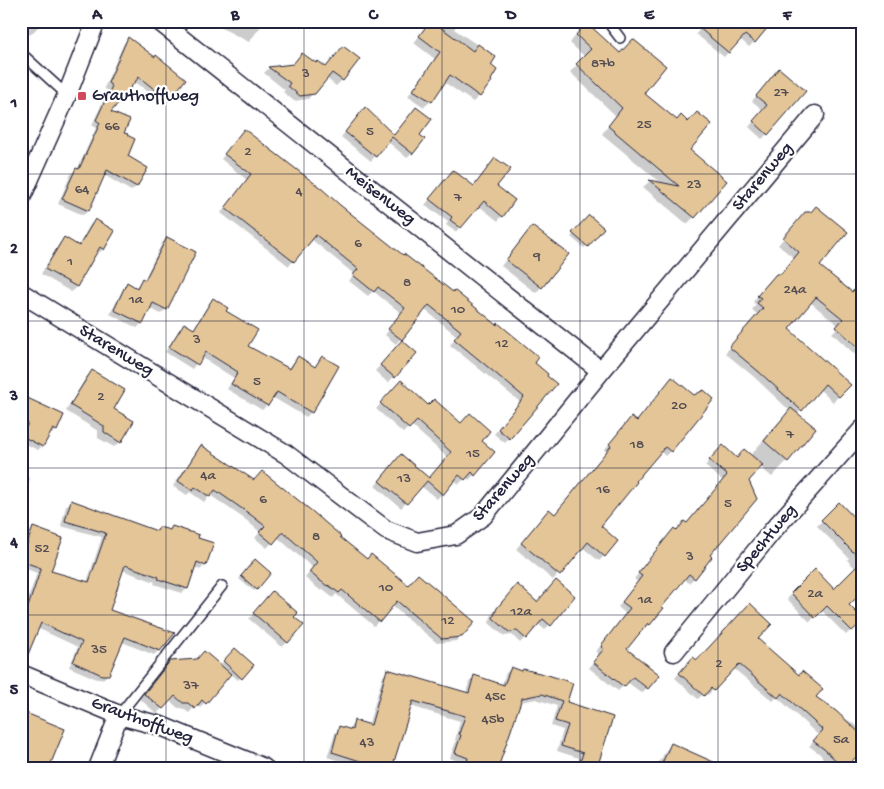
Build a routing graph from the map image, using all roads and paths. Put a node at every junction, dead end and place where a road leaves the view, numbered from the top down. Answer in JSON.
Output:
{"nodes":[{"id":1,"x":96,"y":21,"type":"edge"},
{"id":2,"x":159,"y":21,"type":"edge"},
{"id":3,"x":607,"y":21,"type":"edge"},
{"id":4,"x":620,"y":38,"type":"dead end"},
{"id":5,"x":21,"y":53,"type":"edge"},
{"id":6,"x":67,"y":95,"type":"junction"},
{"id":7,"x":816,"y":115,"type":"dead end"},
{"id":8,"x":21,"y":198,"type":"edge"},
{"id":9,"x":21,"y":293,"type":"edge"},
{"id":10,"x":601,"y":371,"type":"junction"},
{"id":11,"x":860,"y":438,"type":"edge"},
{"id":12,"x":222,"y":586,"type":"dead end"},
{"id":13,"x":674,"y":652,"type":"dead end"},
{"id":14,"x":21,"y":674,"type":"edge"},
{"id":15,"x":119,"y":715,"type":"junction"},
{"id":16,"x":98,"y":768,"type":"edge"},
{"id":17,"x":264,"y":768,"type":"edge"}],
"edges":[{"from":1,"to":6,"type":"street"},
{"from":2,"to":10,"type":"street","name":"Meisenweg"},
{"from":3,"to":4,"type":"lane"},
{"from":5,"to":6,"type":"lane"},
{"from":6,"to":8,"type":"street"},
{"from":7,"to":10,"type":"street","name":"Starenweg"},
{"from":9,"to":10,"type":"street","name":"Starenweg"},
{"from":11,"to":13,"type":"street","name":"Spechtweg"},
{"from":12,"to":15,"type":"lane"},
{"from":14,"to":15,"type":"street","name":"Grauthoffweg"},
{"from":15,"to":16,"type":"street"},
{"from":15,"to":17,"type":"street","name":"Grauthoffweg"}]}
